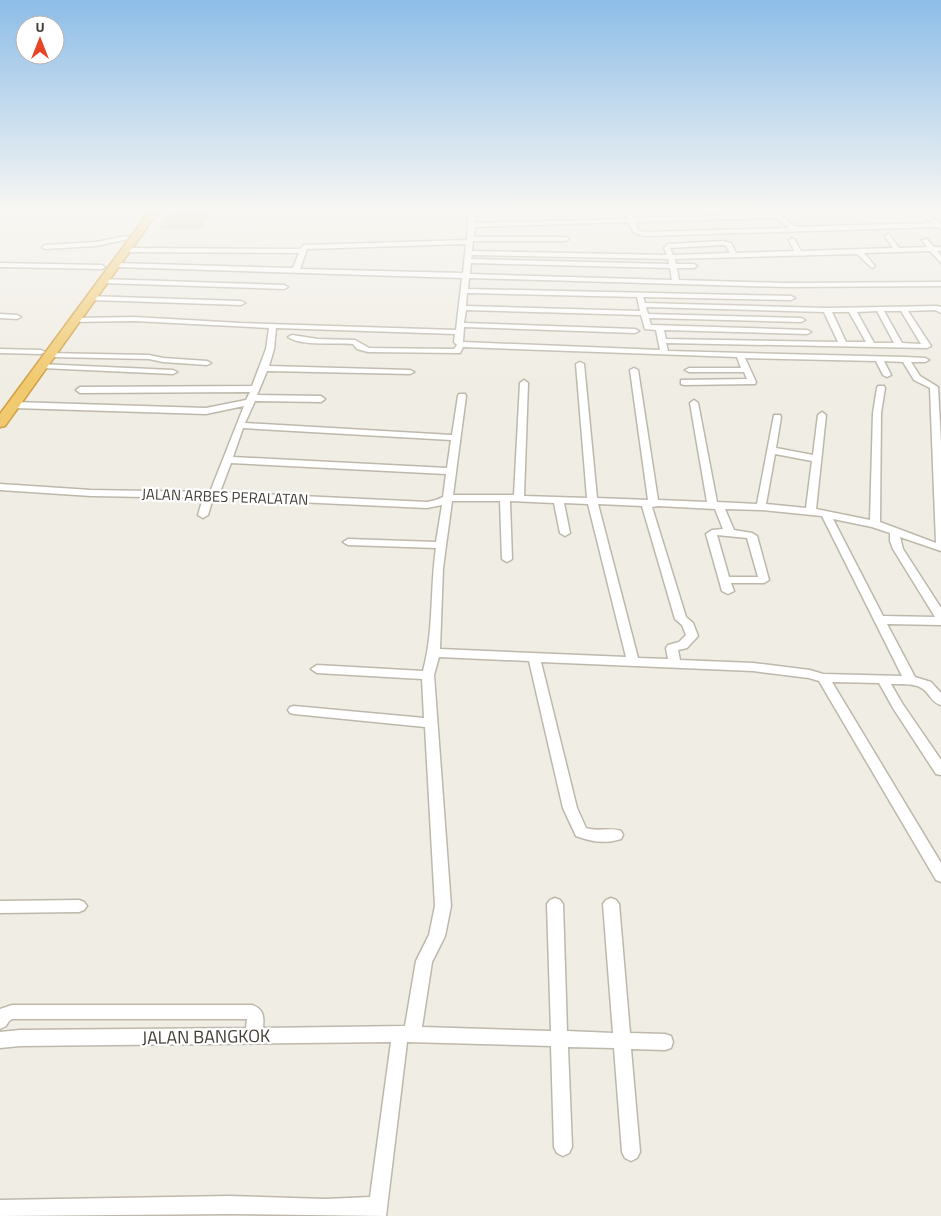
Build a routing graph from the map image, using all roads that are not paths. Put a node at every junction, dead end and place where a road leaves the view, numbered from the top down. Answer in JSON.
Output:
{"nodes":[{"id":1,"x":101,"y":269,"type":"edge"},
{"id":2,"x":113,"y":269,"type":"edge"},
{"id":3,"x":228,"y":269,"type":"edge"},
{"id":4,"x":466,"y":269,"type":"edge"},
{"id":5,"x":674,"y":269,"type":"edge"},
{"id":6,"x":296,"y":271,"type":"joint"},
{"id":7,"x":698,"y":273,"type":"dead end"},
{"id":8,"x":465,"y":276,"type":"junction"},
{"id":9,"x":104,"y":282,"type":"junction"},
{"id":10,"x":639,"y":282,"type":"junction"},
{"id":11,"x":676,"y":282,"type":"junction"},
{"id":12,"x":699,"y":283,"type":"junction"},
{"id":13,"x":941,"y":284,"type":"edge"},
{"id":14,"x":786,"y":285,"type":"junction"},
{"id":15,"x":284,"y":287,"type":"dead end"},
{"id":16,"x":463,"y":291,"type":"junction"},
{"id":17,"x":640,"y":296,"type":"junction"},
{"id":18,"x":91,"y":298,"type":"junction"},
{"id":19,"x":791,"y":298,"type":"junction"},
{"id":20,"x":242,"y":303,"type":"dead end"},
{"id":21,"x":461,"y":308,"type":"junction"},
{"id":22,"x":903,"y":308,"type":"junction"},
{"id":23,"x":797,"y":309,"type":"junction"},
{"id":24,"x":878,"y":309,"type":"junction"},
{"id":25,"x":827,"y":310,"type":"junction"},
{"id":26,"x":852,"y":310,"type":"junction"},
{"id":27,"x":644,"y":311,"type":"junction"},
{"id":28,"x":941,"y":311,"type":"edge"},
{"id":29,"x":0,"y":316,"type":"edge"},
{"id":30,"x":17,"y":317,"type":"dead end"},
{"id":31,"x":75,"y":320,"type":"junction"},
{"id":32,"x":801,"y":320,"type":"junction"},
{"id":33,"x":273,"y":325,"type":"junction"},
{"id":34,"x":459,"y":328,"type":"junction"},
{"id":35,"x":660,"y":328,"type":"junction"},
{"id":36,"x":635,"y":331,"type":"dead end"},
{"id":37,"x":807,"y":332,"type":"junction"},
{"id":38,"x":292,"y":337,"type":"dead end"},
{"id":39,"x":663,"y":341,"type":"junction"},
{"id":40,"x":460,"y":344,"type":"junction"},
{"id":41,"x":810,"y":344,"type":"junction"},
{"id":42,"x":843,"y":344,"type":"junction"},
{"id":43,"x":871,"y":345,"type":"junction"},
{"id":44,"x":900,"y":346,"type":"junction"},
{"id":45,"x":0,"y":351,"type":"edge"},
{"id":46,"x":45,"y":353,"type":"junction"},
{"id":47,"x":664,"y":353,"type":"junction"},
{"id":48,"x":740,"y":355,"type":"junction"},
{"id":49,"x":816,"y":357,"type":"junction"},
{"id":50,"x":879,"y":359,"type":"junction"},
{"id":51,"x":904,"y":360,"type":"junction"},
{"id":52,"x":925,"y":360,"type":"dead end"},
{"id":53,"x":207,"y":363,"type":"dead end"},
{"id":54,"x":580,"y":364,"type":"dead end"},
{"id":55,"x":42,"y":366,"type":"junction"},
{"id":56,"x":264,"y":368,"type":"junction"},
{"id":57,"x":634,"y":370,"type":"dead end"},
{"id":58,"x":689,"y":370,"type":"dead end"},
{"id":59,"x":747,"y":370,"type":"junction"},
{"id":60,"x":173,"y":372,"type":"dead end"},
{"id":61,"x":410,"y":372,"type":"dead end"},
{"id":62,"x":887,"y":375,"type":"dead end"},
{"id":63,"x":684,"y":382,"type":"dead end"},
{"id":64,"x":524,"y":383,"type":"dead end"},
{"id":65,"x":881,"y":388,"type":"dead end"},
{"id":66,"x":80,"y":390,"type":"dead end"},
{"id":67,"x":253,"y":396,"type":"junction"},
{"id":68,"x":462,"y":396,"type":"dead end"},
{"id":69,"x":321,"y":399,"type":"dead end"},
{"id":70,"x":694,"y":404,"type":"dead end"},
{"id":71,"x":14,"y":405,"type":"junction"},
{"id":72,"x":0,"y":408,"type":"edge"},
{"id":73,"x":822,"y":415,"type":"dead end"},
{"id":74,"x":777,"y":418,"type":"dead end"},
{"id":75,"x":0,"y":423,"type":"edge"},
{"id":76,"x":240,"y":425,"type":"junction"},
{"id":77,"x":455,"y":438,"type":"junction"},
{"id":78,"x":770,"y":450,"type":"junction"},
{"id":79,"x":817,"y":459,"type":"junction"},
{"id":80,"x":227,"y":460,"type":"junction"},
{"id":81,"x":451,"y":471,"type":"junction"},
{"id":82,"x":0,"y":487,"type":"edge"},
{"id":83,"x":212,"y":495,"type":"junction"},
{"id":84,"x":448,"y":498,"type":"junction"},
{"id":85,"x":505,"y":498,"type":"junction"},
{"id":86,"x":519,"y":498,"type":"junction"},
{"id":87,"x":559,"y":501,"type":"junction"},
{"id":88,"x":592,"y":502,"type":"junction"},
{"id":89,"x":650,"y":504,"type":"junction"},
{"id":90,"x":716,"y":507,"type":"junction"},
{"id":91,"x":762,"y":507,"type":"junction"},
{"id":92,"x":811,"y":511,"type":"junction"},
{"id":93,"x":826,"y":514,"type":"junction"},
{"id":94,"x":203,"y":515,"type":"dead end"},
{"id":95,"x":875,"y":524,"type":"junction"},
{"id":96,"x":895,"y":531,"type":"junction"},
{"id":97,"x":565,"y":533,"type":"dead end"},
{"id":98,"x":730,"y":533,"type":"junction"},
{"id":99,"x":348,"y":542,"type":"dead end"},
{"id":100,"x":941,"y":544,"type":"edge"},
{"id":101,"x":442,"y":545,"type":"junction"},
{"id":102,"x":941,"y":548,"type":"edge"},
{"id":103,"x":508,"y":559,"type":"dead end"},
{"id":104,"x":725,"y":580,"type":"junction"},
{"id":105,"x":728,"y":592,"type":"dead end"},
{"id":106,"x":941,"y":617,"type":"edge"},
{"id":107,"x":880,"y":620,"type":"junction"},
{"id":108,"x":941,"y":621,"type":"edge"},
{"id":109,"x":434,"y":653,"type":"junction"},
{"id":110,"x":534,"y":658,"type":"junction"},
{"id":111,"x":633,"y":662,"type":"junction"},
{"id":112,"x":675,"y":663,"type":"junction"},
{"id":113,"x":317,"y":669,"type":"dead end"},
{"id":114,"x":428,"y":675,"type":"junction"},
{"id":115,"x":823,"y":678,"type":"junction"},
{"id":116,"x":882,"y":678,"type":"junction"},
{"id":117,"x":916,"y":681,"type":"junction"},
{"id":118,"x":941,"y":683,"type":"edge"},
{"id":119,"x":941,"y":701,"type":"edge"},
{"id":120,"x":294,"y":710,"type":"dead end"},
{"id":121,"x":431,"y":723,"type":"junction"},
{"id":122,"x":941,"y":770,"type":"edge"},
{"id":123,"x":616,"y":835,"type":"dead end"},
{"id":124,"x":941,"y":876,"type":"edge"},
{"id":125,"x":555,"y":904,"type":"dead end"},
{"id":126,"x":610,"y":904,"type":"dead end"},
{"id":127,"x":79,"y":906,"type":"dead end"},
{"id":128,"x":0,"y":907,"type":"edge"},
{"id":129,"x":0,"y":1021,"type":"edge"},
{"id":130,"x":406,"y":1034,"type":"junction"},
{"id":131,"x":253,"y":1036,"type":"junction"},
{"id":132,"x":560,"y":1039,"type":"junction"},
{"id":133,"x":0,"y":1040,"type":"edge"},
{"id":134,"x":623,"y":1041,"type":"junction"},
{"id":135,"x":664,"y":1042,"type":"dead end"},
{"id":136,"x":563,"y":1147,"type":"dead end"},
{"id":137,"x":631,"y":1152,"type":"dead end"},
{"id":138,"x":0,"y":1209,"type":"edge"},
{"id":139,"x":377,"y":1211,"type":"edge"}],
"edges":[{"from":1,"to":46,"type":"highway"},
{"from":2,"to":9,"type":"highway"},
{"from":3,"to":6,"type":"street"},
{"from":4,"to":8,"type":"street"},
{"from":5,"to":11,"type":"street"},
{"from":6,"to":8,"type":"street"},
{"from":7,"to":12,"type":"street"},
{"from":8,"to":10,"type":"street"},
{"from":8,"to":16,"type":"street"},
{"from":9,"to":15,"type":"street"},
{"from":9,"to":18,"type":"highway"},
{"from":10,"to":11,"type":"street"},
{"from":10,"to":17,"type":"street"},
{"from":11,"to":12,"type":"street"},
{"from":12,"to":14,"type":"street"},
{"from":13,"to":14,"type":"street"},
{"from":14,"to":19,"type":"street"},
{"from":16,"to":17,"type":"street"},
{"from":16,"to":21,"type":"street"},
{"from":17,"to":19,"type":"street"},
{"from":17,"to":27,"type":"street"},
{"from":18,"to":20,"type":"street"},
{"from":18,"to":31,"type":"highway"},
{"from":19,"to":23,"type":"street"},
{"from":21,"to":27,"type":"street"},
{"from":21,"to":34,"type":"street"},
{"from":22,"to":24,"type":"street"},
{"from":22,"to":28,"type":"street"},
{"from":22,"to":44,"type":"street"},
{"from":23,"to":25,"type":"street"},
{"from":23,"to":27,"type":"street"},
{"from":23,"to":32,"type":"street"},
{"from":24,"to":26,"type":"street"},
{"from":24,"to":44,"type":"street"},
{"from":25,"to":26,"type":"street"},
{"from":25,"to":42,"type":"street"},
{"from":26,"to":43,"type":"street"},
{"from":27,"to":32,"type":"street"},
{"from":27,"to":35,"type":"street"},
{"from":29,"to":30,"type":"street"},
{"from":31,"to":33,"type":"street"},
{"from":31,"to":46,"type":"highway"},
{"from":32,"to":37,"type":"street"},
{"from":33,"to":34,"type":"street"},
{"from":33,"to":56,"type":"street"},
{"from":34,"to":36,"type":"street"},
{"from":34,"to":40,"type":"street"},
{"from":35,"to":37,"type":"street"},
{"from":35,"to":39,"type":"street"},
{"from":37,"to":41,"type":"street"},
{"from":38,"to":40,"type":"street"},
{"from":39,"to":41,"type":"street"},
{"from":39,"to":47,"type":"street"},
{"from":40,"to":47,"type":"street"},
{"from":41,"to":42,"type":"street"},
{"from":41,"to":49,"type":"street"},
{"from":42,"to":43,"type":"street"},
{"from":43,"to":44,"type":"street"},
{"from":45,"to":46,"type":"street"},
{"from":46,"to":53,"type":"street"},
{"from":46,"to":55,"type":"highway"},
{"from":46,"to":72,"type":"highway"},
{"from":47,"to":48,"type":"street"},
{"from":48,"to":49,"type":"street"},
{"from":48,"to":59,"type":"street"},
{"from":49,"to":50,"type":"street"},
{"from":50,"to":51,"type":"street"},
{"from":50,"to":62,"type":"street"},
{"from":51,"to":52,"type":"street"},
{"from":51,"to":100,"type":"street"},
{"from":54,"to":88,"type":"street"},
{"from":55,"to":60,"type":"street"},
{"from":55,"to":71,"type":"highway"},
{"from":56,"to":61,"type":"street"},
{"from":56,"to":67,"type":"street"},
{"from":57,"to":89,"type":"street"},
{"from":58,"to":59,"type":"street"},
{"from":59,"to":63,"type":"street"},
{"from":64,"to":86,"type":"street"},
{"from":65,"to":95,"type":"street"},
{"from":66,"to":67,"type":"street"},
{"from":67,"to":69,"type":"street"},
{"from":67,"to":71,"type":"street"},
{"from":67,"to":76,"type":"street"},
{"from":68,"to":77,"type":"street"},
{"from":70,"to":90,"type":"street"},
{"from":71,"to":75,"type":"highway"},
{"from":73,"to":79,"type":"street"},
{"from":74,"to":78,"type":"street"},
{"from":76,"to":77,"type":"street"},
{"from":76,"to":80,"type":"street"},
{"from":77,"to":81,"type":"street"},
{"from":78,"to":79,"type":"street"},
{"from":78,"to":91,"type":"street"},
{"from":79,"to":92,"type":"street"},
{"from":80,"to":81,"type":"street"},
{"from":80,"to":83,"type":"street"},
{"from":81,"to":84,"type":"street"},
{"from":82,"to":83,"type":"street","name":"JALAN ARBES PERALATAN"},
{"from":83,"to":84,"type":"street","name":"JALAN ARBES PERALATAN"},
{"from":83,"to":94,"type":"street"},
{"from":84,"to":85,"type":"street","name":"JALAN ARBES PERALATAN"},
{"from":84,"to":101,"type":"street"},
{"from":85,"to":86,"type":"street","name":"JALAN ARBES PERALATAN"},
{"from":85,"to":103,"type":"street"},
{"from":86,"to":87,"type":"street","name":"JALAN ARBES PERALATAN"},
{"from":87,"to":88,"type":"street","name":"JALAN ARBES PERALATAN"},
{"from":87,"to":97,"type":"street"},
{"from":88,"to":89,"type":"street","name":"JALAN ARBES PERALATAN"},
{"from":88,"to":111,"type":"street"},
{"from":89,"to":90,"type":"street","name":"JALAN ARBES PERALATAN"},
{"from":89,"to":112,"type":"street"},
{"from":90,"to":91,"type":"street","name":"JALAN ARBES PERALATAN"},
{"from":90,"to":98,"type":"street"},
{"from":91,"to":92,"type":"street","name":"JALAN ARBES PERALATAN"},
{"from":92,"to":93,"type":"street","name":"JALAN ARBES PERALATAN"},
{"from":93,"to":95,"type":"street","name":"JALAN ARBES PERALATAN"},
{"from":93,"to":107,"type":"street"},
{"from":95,"to":96,"type":"street","name":"JALAN ARBES PERALATAN"},
{"from":96,"to":102,"type":"street","name":"JALAN ARBES PERALATAN"},
{"from":96,"to":106,"type":"street"},
{"from":98,"to":104,"type":"street"},
{"from":98,"to":104,"type":"street"},
{"from":99,"to":101,"type":"street"},
{"from":101,"to":109,"type":"street"},
{"from":104,"to":105,"type":"street"},
{"from":107,"to":108,"type":"street"},
{"from":107,"to":117,"type":"street"},
{"from":109,"to":110,"type":"street"},
{"from":109,"to":114,"type":"street"},
{"from":110,"to":111,"type":"street"},
{"from":110,"to":123,"type":"street"},
{"from":111,"to":112,"type":"street"},
{"from":112,"to":115,"type":"street"},
{"from":113,"to":114,"type":"street"},
{"from":114,"to":121,"type":"street"},
{"from":115,"to":116,"type":"street"},
{"from":115,"to":124,"type":"street"},
{"from":116,"to":117,"type":"street"},
{"from":116,"to":122,"type":"street"},
{"from":117,"to":118,"type":"street"},
{"from":117,"to":119,"type":"street"},
{"from":120,"to":121,"type":"street"},
{"from":121,"to":130,"type":"street"},
{"from":125,"to":132,"type":"street"},
{"from":126,"to":134,"type":"street"},
{"from":127,"to":128,"type":"street"},
{"from":129,"to":131,"type":"street"},
{"from":130,"to":131,"type":"street","name":"JALAN BANGKOK"},
{"from":130,"to":132,"type":"street","name":"JALAN BANGKOK"},
{"from":130,"to":139,"type":"street"},
{"from":131,"to":133,"type":"street","name":"JALAN BANGKOK"},
{"from":132,"to":134,"type":"street","name":"JALAN BANGKOK"},
{"from":132,"to":136,"type":"street"},
{"from":134,"to":135,"type":"street","name":"JALAN BANGKOK"},
{"from":134,"to":137,"type":"street"},
{"from":138,"to":139,"type":"street"}]}
